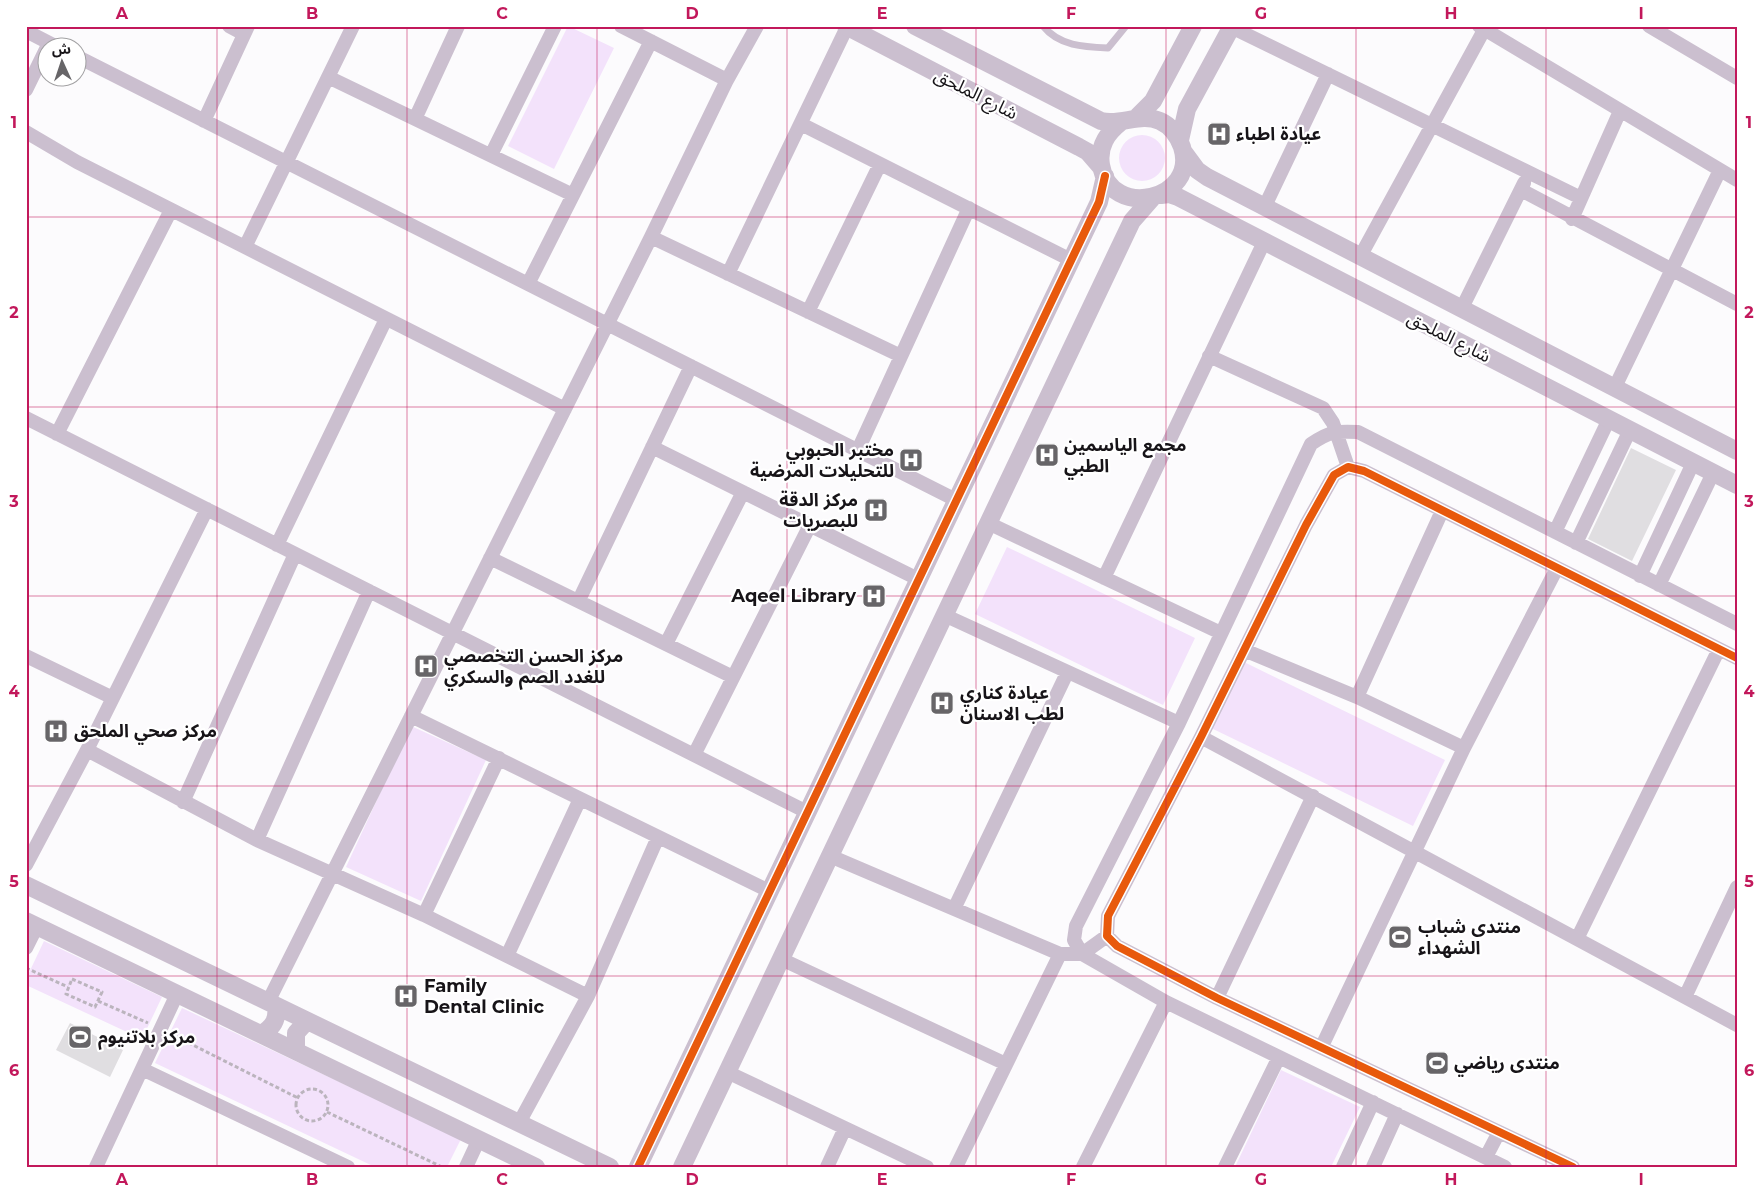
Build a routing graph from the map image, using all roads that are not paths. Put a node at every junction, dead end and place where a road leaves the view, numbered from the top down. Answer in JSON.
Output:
{"nodes":[{"id":1,"x":229,"y":26,"type":"edge"},
{"id":2,"x":352,"y":26,"type":"edge"},
{"id":3,"x":458,"y":26,"type":"edge"},
{"id":4,"x":555,"y":26,"type":"edge"},
{"id":5,"x":621,"y":26,"type":"edge"},
{"id":6,"x":756,"y":26,"type":"edge"},
{"id":7,"x":916,"y":26,"type":"edge"},
{"id":8,"x":1043,"y":26,"type":"edge"},
{"id":9,"x":1126,"y":26,"type":"edge"},
{"id":10,"x":1193,"y":26,"type":"edge"},
{"id":11,"x":1674,"y":26,"type":"edge"},
{"id":12,"x":847,"y":27,"type":"edge"},
{"id":13,"x":1232,"y":27,"type":"edge"},
{"id":14,"x":1482,"y":28,"type":"edge"},
{"id":15,"x":246,"y":30,"type":"edge"},
{"id":16,"x":1655,"y":30,"type":"edge"},
{"id":17,"x":26,"y":31,"type":"edge"},
{"id":18,"x":40,"y":38,"type":"edge"},
{"id":19,"x":651,"y":42,"type":"junction"},
{"id":20,"x":88,"y":62,"type":"edge"},
{"id":21,"x":38,"y":71,"type":"edge"},
{"id":22,"x":1328,"y":74,"type":"junction"},
{"id":23,"x":328,"y":77,"type":"junction"},
{"id":24,"x":1737,"y":78,"type":"edge"},
{"id":25,"x":727,"y":80,"type":"junction"},
{"id":26,"x":26,"y":90,"type":"edge"},
{"id":27,"x":1620,"y":110,"type":"junction"},
{"id":28,"x":1138,"y":116,"type":"junction"},
{"id":29,"x":415,"y":119,"type":"junction"},
{"id":30,"x":204,"y":121,"type":"junction"},
{"id":31,"x":1121,"y":122,"type":"junction"},
{"id":32,"x":801,"y":124,"type":"junction"},
{"id":33,"x":1432,"y":125,"type":"junction"},
{"id":34,"x":26,"y":132,"type":"edge"},
{"id":35,"x":1181,"y":146,"type":"junction"},
{"id":36,"x":491,"y":155,"type":"junction"},
{"id":37,"x":286,"y":162,"type":"junction"},
{"id":38,"x":880,"y":164,"type":"junction"},
{"id":39,"x":1720,"y":170,"type":"junction"},
{"id":40,"x":1103,"y":171,"type":"junction"},
{"id":41,"x":1530,"y":173,"type":"junction"},
{"id":42,"x":1737,"y":180,"type":"edge"},
{"id":43,"x":1521,"y":190,"type":"junction"},
{"id":44,"x":573,"y":195,"type":"junction"},
{"id":45,"x":1157,"y":196,"type":"junction"},
{"id":46,"x":1581,"y":198,"type":"junction"},
{"id":47,"x":1265,"y":206,"type":"junction"},
{"id":48,"x":969,"y":208,"type":"junction"},
{"id":49,"x":171,"y":210,"type":"junction"},
{"id":50,"x":1572,"y":219,"type":"junction"},
{"id":51,"x":651,"y":237,"type":"junction"},
{"id":52,"x":1264,"y":242,"type":"junction"},
{"id":53,"x":245,"y":247,"type":"junction"},
{"id":54,"x":1361,"y":255,"type":"junction"},
{"id":55,"x":1071,"y":260,"type":"junction"},
{"id":56,"x":1671,"y":270,"type":"junction"},
{"id":57,"x":728,"y":274,"type":"junction"},
{"id":58,"x":528,"y":284,"type":"junction"},
{"id":59,"x":1737,"y":304,"type":"edge"},
{"id":60,"x":1462,"y":308,"type":"junction"},
{"id":61,"x":808,"y":312,"type":"junction"},
{"id":62,"x":386,"y":319,"type":"junction"},
{"id":63,"x":608,"y":324,"type":"junction"},
{"id":64,"x":901,"y":356,"type":"junction"},
{"id":65,"x":1209,"y":356,"type":"junction"},
{"id":66,"x":691,"y":366,"type":"junction"},
{"id":67,"x":1615,"y":387,"type":"junction"},
{"id":68,"x":565,"y":409,"type":"junction"},
{"id":69,"x":26,"y":418,"type":"edge"},
{"id":70,"x":1609,"y":419,"type":"junction"},
{"id":71,"x":1336,"y":430,"type":"junction"},
{"id":72,"x":1630,"y":430,"type":"junction"},
{"id":73,"x":57,"y":434,"type":"junction"},
{"id":74,"x":652,"y":447,"type":"junction"},
{"id":75,"x":858,"y":450,"type":"junction"},
{"id":76,"x":1737,"y":451,"type":"edge"},
{"id":77,"x":1693,"y":463,"type":"junction"},
{"id":78,"x":1348,"y":467,"type":"junction"},
{"id":79,"x":1713,"y":473,"type":"junction"},
{"id":80,"x":1737,"y":485,"type":"edge"},
{"id":81,"x":743,"y":492,"type":"junction"},
{"id":82,"x":956,"y":500,"type":"junction"},
{"id":83,"x":207,"y":509,"type":"junction"},
{"id":84,"x":1442,"y":511,"type":"junction"},
{"id":85,"x":988,"y":523,"type":"junction"},
{"id":86,"x":810,"y":525,"type":"junction"},
{"id":87,"x":1554,"y":532,"type":"junction"},
{"id":88,"x":1576,"y":543,"type":"junction"},
{"id":89,"x":277,"y":544,"type":"junction"},
{"id":90,"x":296,"y":554,"type":"junction"},
{"id":91,"x":490,"y":558,"type":"junction"},
{"id":92,"x":1557,"y":568,"type":"junction"},
{"id":93,"x":1640,"y":576,"type":"junction"},
{"id":94,"x":1104,"y":578,"type":"junction"},
{"id":95,"x":918,"y":579,"type":"junction"},
{"id":96,"x":1659,"y":585,"type":"junction"},
{"id":97,"x":369,"y":591,"type":"junction"},
{"id":98,"x":579,"y":600,"type":"junction"},
{"id":99,"x":944,"y":615,"type":"junction"},
{"id":100,"x":1737,"y":624,"type":"edge"},
{"id":101,"x":453,"y":633,"type":"junction"},
{"id":102,"x":1221,"y":634,"type":"junction"},
{"id":103,"x":666,"y":644,"type":"junction"},
{"id":104,"x":1719,"y":649,"type":"junction"},
{"id":105,"x":1244,"y":650,"type":"junction"},
{"id":106,"x":26,"y":656,"type":"edge"},
{"id":107,"x":1737,"y":658,"type":"edge"},
{"id":108,"x":1067,"y":673,"type":"junction"},
{"id":109,"x":732,"y":677,"type":"junction"},
{"id":110,"x":1357,"y":697,"type":"junction"},
{"id":111,"x":113,"y":698,"type":"junction"},
{"id":112,"x":411,"y":716,"type":"junction"},
{"id":113,"x":1179,"y":723,"type":"junction"},
{"id":114,"x":1201,"y":737,"type":"junction"},
{"id":115,"x":1464,"y":748,"type":"junction"},
{"id":116,"x":87,"y":750,"type":"junction"},
{"id":117,"x":694,"y":755,"type":"junction"},
{"id":118,"x":499,"y":758,"type":"junction"},
{"id":119,"x":1312,"y":796,"type":"junction"},
{"id":120,"x":580,"y":799,"type":"junction"},
{"id":121,"x":183,"y":802,"type":"junction"},
{"id":122,"x":807,"y":812,"type":"junction"},
{"id":123,"x":658,"y":837,"type":"junction"},
{"id":124,"x":257,"y":840,"type":"junction"},
{"id":125,"x":1414,"y":851,"type":"junction"},
{"id":126,"x":830,"y":856,"type":"junction"},
{"id":127,"x":26,"y":865,"type":"edge"},
{"id":128,"x":333,"y":873,"type":"junction"},
{"id":129,"x":26,"y":885,"type":"edge"},
{"id":130,"x":1737,"y":887,"type":"edge"},
{"id":131,"x":769,"y":891,"type":"junction"},
{"id":132,"x":954,"y":909,"type":"junction"},
{"id":133,"x":424,"y":915,"type":"junction"},
{"id":134,"x":32,"y":923,"type":"edge"},
{"id":135,"x":1107,"y":936,"type":"junction"},
{"id":136,"x":1577,"y":939,"type":"junction"},
{"id":137,"x":26,"y":948,"type":"edge"},
{"id":138,"x":1060,"y":954,"type":"junction"},
{"id":139,"x":1082,"y":954,"type":"junction"},
{"id":140,"x":507,"y":956,"type":"junction"},
{"id":141,"x":781,"y":959,"type":"junction"},
{"id":142,"x":177,"y":994,"type":"junction"},
{"id":143,"x":588,"y":996,"type":"junction"},
{"id":144,"x":1685,"y":997,"type":"junction"},
{"id":145,"x":1217,"y":998,"type":"junction"},
{"id":146,"x":1166,"y":1002,"type":"junction"},
{"id":147,"x":272,"y":1004,"type":"junction"},
{"id":148,"x":307,"y":1021,"type":"junction"},
{"id":149,"x":1737,"y":1025,"type":"edge"},
{"id":150,"x":261,"y":1034,"type":"junction"},
{"id":151,"x":1322,"y":1046,"type":"junction"},
{"id":152,"x":296,"y":1051,"type":"junction"},
{"id":153,"x":1279,"y":1057,"type":"junction"},
{"id":154,"x":1006,"y":1064,"type":"junction"},
{"id":155,"x":142,"y":1069,"type":"junction"},
{"id":156,"x":727,"y":1072,"type":"junction"},
{"id":157,"x":1372,"y":1102,"type":"junction"},
{"id":158,"x":1397,"y":1114,"type":"junction"},
{"id":159,"x":519,"y":1123,"type":"junction"},
{"id":160,"x":845,"y":1128,"type":"junction"},
{"id":161,"x":1499,"y":1132,"type":"junction"},
{"id":162,"x":479,"y":1139,"type":"junction"},
{"id":163,"x":1486,"y":1157,"type":"junction"},
{"id":164,"x":96,"y":1167,"type":"edge"},
{"id":165,"x":348,"y":1167,"type":"edge"},
{"id":166,"x":466,"y":1167,"type":"edge"},
{"id":167,"x":536,"y":1167,"type":"edge"},
{"id":168,"x":610,"y":1167,"type":"edge"},
{"id":169,"x":638,"y":1167,"type":"edge"},
{"id":170,"x":682,"y":1167,"type":"edge"},
{"id":171,"x":827,"y":1167,"type":"edge"},
{"id":172,"x":927,"y":1167,"type":"edge"},
{"id":173,"x":956,"y":1167,"type":"edge"},
{"id":174,"x":1083,"y":1167,"type":"edge"},
{"id":175,"x":1225,"y":1167,"type":"edge"},
{"id":176,"x":1343,"y":1167,"type":"edge"},
{"id":177,"x":1373,"y":1167,"type":"edge"},
{"id":178,"x":1505,"y":1167,"type":"edge"},
{"id":179,"x":1573,"y":1167,"type":"edge"}],
"edges":[{"from":1,"to":15,"type":"street"},
{"from":2,"to":23,"type":"street"},
{"from":3,"to":29,"type":"street"},
{"from":4,"to":36,"type":"street"},
{"from":5,"to":19,"type":"street"},
{"from":6,"to":25,"type":"street"},
{"from":7,"to":31,"type":"street","name":"شارع الملحق"},
{"from":8,"to":9,"type":"lane"},
{"from":10,"to":28,"type":"street"},
{"from":11,"to":16,"type":"street"},
{"from":12,"to":32,"type":"street"},
{"from":12,"to":40,"type":"street","name":"شارع الملحق"},
{"from":13,"to":22,"type":"street"},
{"from":13,"to":35,"type":"street"},
{"from":14,"to":27,"type":"street"},
{"from":14,"to":33,"type":"street"},
{"from":15,"to":30,"type":"street"},
{"from":16,"to":24,"type":"street"},
{"from":17,"to":18,"type":"street"},
{"from":19,"to":25,"type":"street"},
{"from":19,"to":44,"type":"street"},
{"from":20,"to":30,"type":"street"},
{"from":21,"to":26,"type":"street"},
{"from":22,"to":33,"type":"street"},
{"from":22,"to":47,"type":"street"},
{"from":23,"to":29,"type":"street"},
{"from":23,"to":37,"type":"street"},
{"from":25,"to":51,"type":"street"},
{"from":27,"to":39,"type":"street"},
{"from":27,"to":46,"type":"street"},
{"from":28,"to":31,"type":"street"},
{"from":28,"to":35,"type":"street"},
{"from":29,"to":36,"type":"street"},
{"from":30,"to":37,"type":"street"},
{"from":31,"to":40,"type":"street"},
{"from":32,"to":38,"type":"street"},
{"from":32,"to":57,"type":"street"},
{"from":33,"to":41,"type":"street"},
{"from":33,"to":54,"type":"street"},
{"from":34,"to":49,"type":"street"},
{"from":35,"to":45,"type":"street"},
{"from":35,"to":47,"type":"street","name":"شارع الملحق"},
{"from":36,"to":44,"type":"street"},
{"from":37,"to":53,"type":"street"},
{"from":37,"to":58,"type":"street"},
{"from":38,"to":48,"type":"street"},
{"from":38,"to":61,"type":"street"},
{"from":39,"to":42,"type":"street"},
{"from":39,"to":56,"type":"street"},
{"from":40,"to":45,"type":"street"},
{"from":40,"to":55,"type":"street"},
{"from":41,"to":43,"type":"street"},
{"from":41,"to":46,"type":"street"},
{"from":43,"to":50,"type":"street"},
{"from":43,"to":60,"type":"street"},
{"from":44,"to":58,"type":"street"},
{"from":45,"to":52,"type":"street","name":"شارع الملحق"},
{"from":45,"to":85,"type":"street"},
{"from":46,"to":50,"type":"street"},
{"from":47,"to":54,"type":"street","name":"شارع الملحق"},
{"from":48,"to":55,"type":"street"},
{"from":48,"to":64,"type":"street"},
{"from":49,"to":53,"type":"street"},
{"from":49,"to":73,"type":"street"},
{"from":50,"to":56,"type":"street"},
{"from":51,"to":57,"type":"street"},
{"from":51,"to":63,"type":"street"},
{"from":52,"to":65,"type":"street"},
{"from":52,"to":70,"type":"street","name":"شارع الملحق"},
{"from":53,"to":62,"type":"street"},
{"from":54,"to":60,"type":"street","name":"شارع الملحق"},
{"from":55,"to":82,"type":"street"},
{"from":56,"to":59,"type":"street"},
{"from":56,"to":67,"type":"street"},
{"from":57,"to":61,"type":"street"},
{"from":58,"to":63,"type":"street"},
{"from":60,"to":67,"type":"street","name":"شارع الملحق"},
{"from":61,"to":64,"type":"street"},
{"from":62,"to":68,"type":"street"},
{"from":62,"to":89,"type":"street"},
{"from":63,"to":66,"type":"street"},
{"from":63,"to":68,"type":"street"},
{"from":64,"to":75,"type":"street"},
{"from":65,"to":71,"type":"street"},
{"from":65,"to":94,"type":"street"},
{"from":66,"to":74,"type":"street"},
{"from":66,"to":75,"type":"street"},
{"from":67,"to":76,"type":"street","name":"شارع الملحق"},
{"from":68,"to":91,"type":"street"},
{"from":69,"to":73,"type":"street"},
{"from":70,"to":72,"type":"street","name":"شارع الملحق"},
{"from":70,"to":87,"type":"street"},
{"from":71,"to":78,"type":"street"},
{"from":71,"to":87,"type":"street"},
{"from":71,"to":102,"type":"street"},
{"from":72,"to":77,"type":"street","name":"شارع الملحق"},
{"from":72,"to":88,"type":"street"},
{"from":73,"to":83,"type":"street"},
{"from":74,"to":81,"type":"street"},
{"from":74,"to":98,"type":"street"},
{"from":75,"to":82,"type":"street"},
{"from":77,"to":79,"type":"street","name":"شارع الملحق"},
{"from":77,"to":93,"type":"street"},
{"from":78,"to":84,"type":"street"},
{"from":78,"to":105,"type":"street"},
{"from":79,"to":80,"type":"street","name":"شارع الملحق"},
{"from":79,"to":96,"type":"street"},
{"from":81,"to":86,"type":"street"},
{"from":81,"to":103,"type":"street"},
{"from":82,"to":95,"type":"street"},
{"from":83,"to":89,"type":"street"},
{"from":83,"to":111,"type":"street"},
{"from":84,"to":92,"type":"street"},
{"from":84,"to":110,"type":"street"},
{"from":85,"to":94,"type":"street"},
{"from":85,"to":99,"type":"street"},
{"from":86,"to":95,"type":"street"},
{"from":86,"to":109,"type":"street"},
{"from":87,"to":88,"type":"street"},
{"from":88,"to":93,"type":"street"},
{"from":89,"to":90,"type":"street"},
{"from":90,"to":97,"type":"street"},
{"from":90,"to":121,"type":"street"},
{"from":91,"to":98,"type":"street"},
{"from":91,"to":101,"type":"street"},
{"from":92,"to":104,"type":"street"},
{"from":92,"to":115,"type":"street"},
{"from":93,"to":96,"type":"street"},
{"from":94,"to":102,"type":"street"},
{"from":95,"to":122,"type":"street"},
{"from":96,"to":100,"type":"street"},
{"from":97,"to":101,"type":"street"},
{"from":97,"to":124,"type":"street"},
{"from":98,"to":103,"type":"street"},
{"from":99,"to":108,"type":"street"},
{"from":99,"to":126,"type":"street"},
{"from":101,"to":112,"type":"street"},
{"from":101,"to":117,"type":"street"},
{"from":102,"to":113,"type":"street"},
{"from":103,"to":109,"type":"street"},
{"from":104,"to":107,"type":"street"},
{"from":104,"to":136,"type":"street"},
{"from":105,"to":110,"type":"street"},
{"from":105,"to":114,"type":"street"},
{"from":106,"to":111,"type":"street"},
{"from":108,"to":113,"type":"street"},
{"from":108,"to":132,"type":"street"},
{"from":109,"to":117,"type":"street"},
{"from":110,"to":115,"type":"street"},
{"from":111,"to":116,"type":"street"},
{"from":112,"to":118,"type":"street"},
{"from":112,"to":128,"type":"street"},
{"from":113,"to":139,"type":"street"},
{"from":114,"to":119,"type":"street"},
{"from":114,"to":135,"type":"street"},
{"from":115,"to":125,"type":"street"},
{"from":116,"to":121,"type":"street"},
{"from":116,"to":127,"type":"street"},
{"from":117,"to":122,"type":"street"},
{"from":118,"to":120,"type":"street"},
{"from":118,"to":133,"type":"street"},
{"from":119,"to":125,"type":"street"},
{"from":119,"to":145,"type":"street"},
{"from":120,"to":123,"type":"street"},
{"from":120,"to":140,"type":"street"},
{"from":121,"to":124,"type":"street"},
{"from":122,"to":131,"type":"street"},
{"from":123,"to":131,"type":"street"},
{"from":123,"to":143,"type":"street"},
{"from":124,"to":128,"type":"street"},
{"from":125,"to":136,"type":"street"},
{"from":125,"to":151,"type":"street"},
{"from":126,"to":132,"type":"street"},
{"from":126,"to":141,"type":"street"},
{"from":128,"to":133,"type":"street"},
{"from":128,"to":147,"type":"street"},
{"from":129,"to":147,"type":"street"},
{"from":130,"to":144,"type":"street"},
{"from":131,"to":169,"type":"street"},
{"from":132,"to":138,"type":"street"},
{"from":133,"to":140,"type":"street"},
{"from":134,"to":137,"type":"street"},
{"from":134,"to":142,"type":"street"},
{"from":135,"to":139,"type":"street"},
{"from":135,"to":145,"type":"street"},
{"from":136,"to":144,"type":"street"},
{"from":138,"to":139,"type":"street"},
{"from":138,"to":154,"type":"street"},
{"from":139,"to":146,"type":"street"},
{"from":140,"to":143,"type":"street"},
{"from":141,"to":154,"type":"street"},
{"from":141,"to":156,"type":"street"},
{"from":142,"to":150,"type":"street"},
{"from":142,"to":155,"type":"street"},
{"from":143,"to":159,"type":"street"},
{"from":144,"to":149,"type":"street"},
{"from":145,"to":151,"type":"street"},
{"from":146,"to":153,"type":"street"},
{"from":146,"to":174,"type":"street"},
{"from":147,"to":148,"type":"street"},
{"from":147,"to":150,"type":"street"},
{"from":148,"to":152,"type":"street"},
{"from":148,"to":159,"type":"street"},
{"from":150,"to":152,"type":"street"},
{"from":151,"to":161,"type":"street"},
{"from":152,"to":162,"type":"street"},
{"from":153,"to":157,"type":"street"},
{"from":153,"to":175,"type":"street"},
{"from":154,"to":173,"type":"street"},
{"from":155,"to":164,"type":"street"},
{"from":155,"to":165,"type":"street"},
{"from":156,"to":160,"type":"street"},
{"from":156,"to":170,"type":"street"},
{"from":157,"to":158,"type":"street"},
{"from":157,"to":176,"type":"street"},
{"from":158,"to":163,"type":"street"},
{"from":158,"to":177,"type":"street"},
{"from":159,"to":168,"type":"street"},
{"from":160,"to":171,"type":"street"},
{"from":160,"to":172,"type":"street"},
{"from":161,"to":163,"type":"street"},
{"from":161,"to":179,"type":"street"},
{"from":162,"to":166,"type":"street"},
{"from":162,"to":167,"type":"street"},
{"from":163,"to":178,"type":"street"}]}
